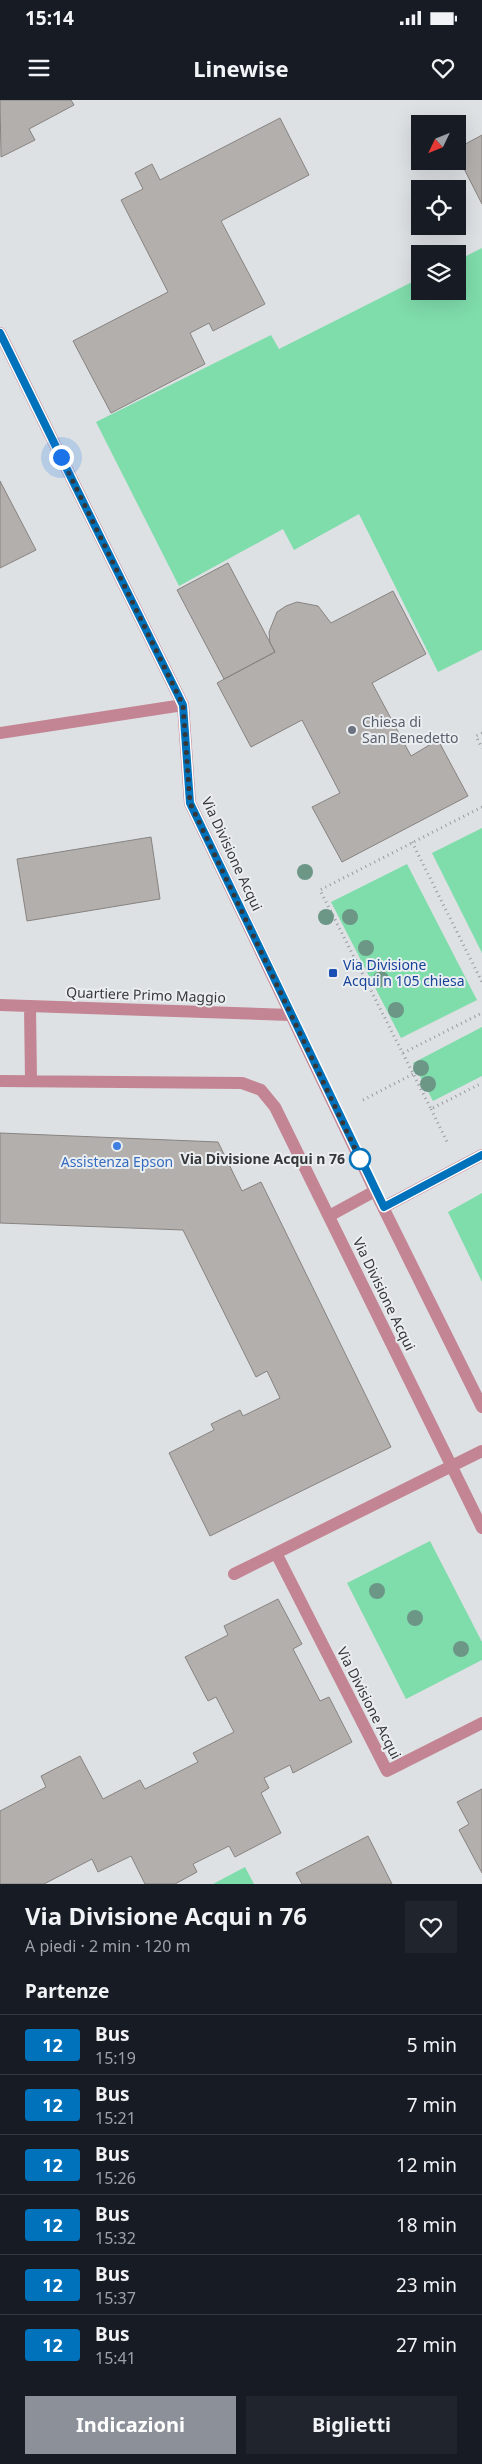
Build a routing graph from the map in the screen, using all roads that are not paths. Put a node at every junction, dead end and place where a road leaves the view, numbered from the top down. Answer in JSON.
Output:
{"nodes":[{"id":1,"x":0,"y":333,"type":"edge"},
{"id":2,"x":183,"y":705,"type":"junction"},
{"id":3,"x":0,"y":733,"type":"edge"},
{"id":4,"x":0,"y":1005,"type":"edge"},
{"id":5,"x":30,"y":1006,"type":"junction"},
{"id":6,"x":290,"y":1015,"type":"junction"},
{"id":7,"x":0,"y":1081,"type":"edge"},
{"id":8,"x":31,"y":1081,"type":"junction"},
{"id":9,"x":482,"y":1155,"type":"edge"},
{"id":10,"x":376,"y":1192,"type":"junction"},
{"id":11,"x":384,"y":1207,"type":"junction"},
{"id":12,"x":329,"y":1216,"type":"junction"},
{"id":13,"x":482,"y":1407,"type":"edge"},
{"id":14,"x":482,"y":1451,"type":"edge"},
{"id":15,"x":452,"y":1466,"type":"junction"},
{"id":16,"x":482,"y":1528,"type":"edge"},
{"id":17,"x":276,"y":1553,"type":"junction"},
{"id":18,"x":234,"y":1574,"type":"dead end"},
{"id":19,"x":482,"y":1723,"type":"edge"}],
"edges":[{"from":1,"to":2,"type":"street","name":"Via Divisione Acqui"},
{"from":2,"to":3,"type":"street"},
{"from":2,"to":6,"type":"street","name":"Via Divisione Acqui"},
{"from":4,"to":5,"type":"street","name":"Quartiere Primo Maggio"},
{"from":5,"to":6,"type":"street","name":"Quartiere Primo Maggio"},
{"from":5,"to":8,"type":"street"},
{"from":6,"to":10,"type":"street","name":"Via Divisione Acqui"},
{"from":7,"to":8,"type":"street","name":"Via Divisione Acqui"},
{"from":8,"to":12,"type":"street","name":"Via Divisione Acqui"},
{"from":9,"to":11,"type":"street"},
{"from":10,"to":11,"type":"street","name":"Via Divisione Acqui"},
{"from":10,"to":12,"type":"street"},
{"from":11,"to":13,"type":"street","name":"Via Divisione Acqui"},
{"from":12,"to":15,"type":"street","name":"Via Divisione Acqui"},
{"from":14,"to":15,"type":"street"},
{"from":15,"to":16,"type":"street","name":"Via Divisione Acqui"},
{"from":15,"to":17,"type":"street"},
{"from":17,"to":18,"type":"street"},
{"from":17,"to":19,"type":"street","name":"Via Divisione Acqui"}]}
